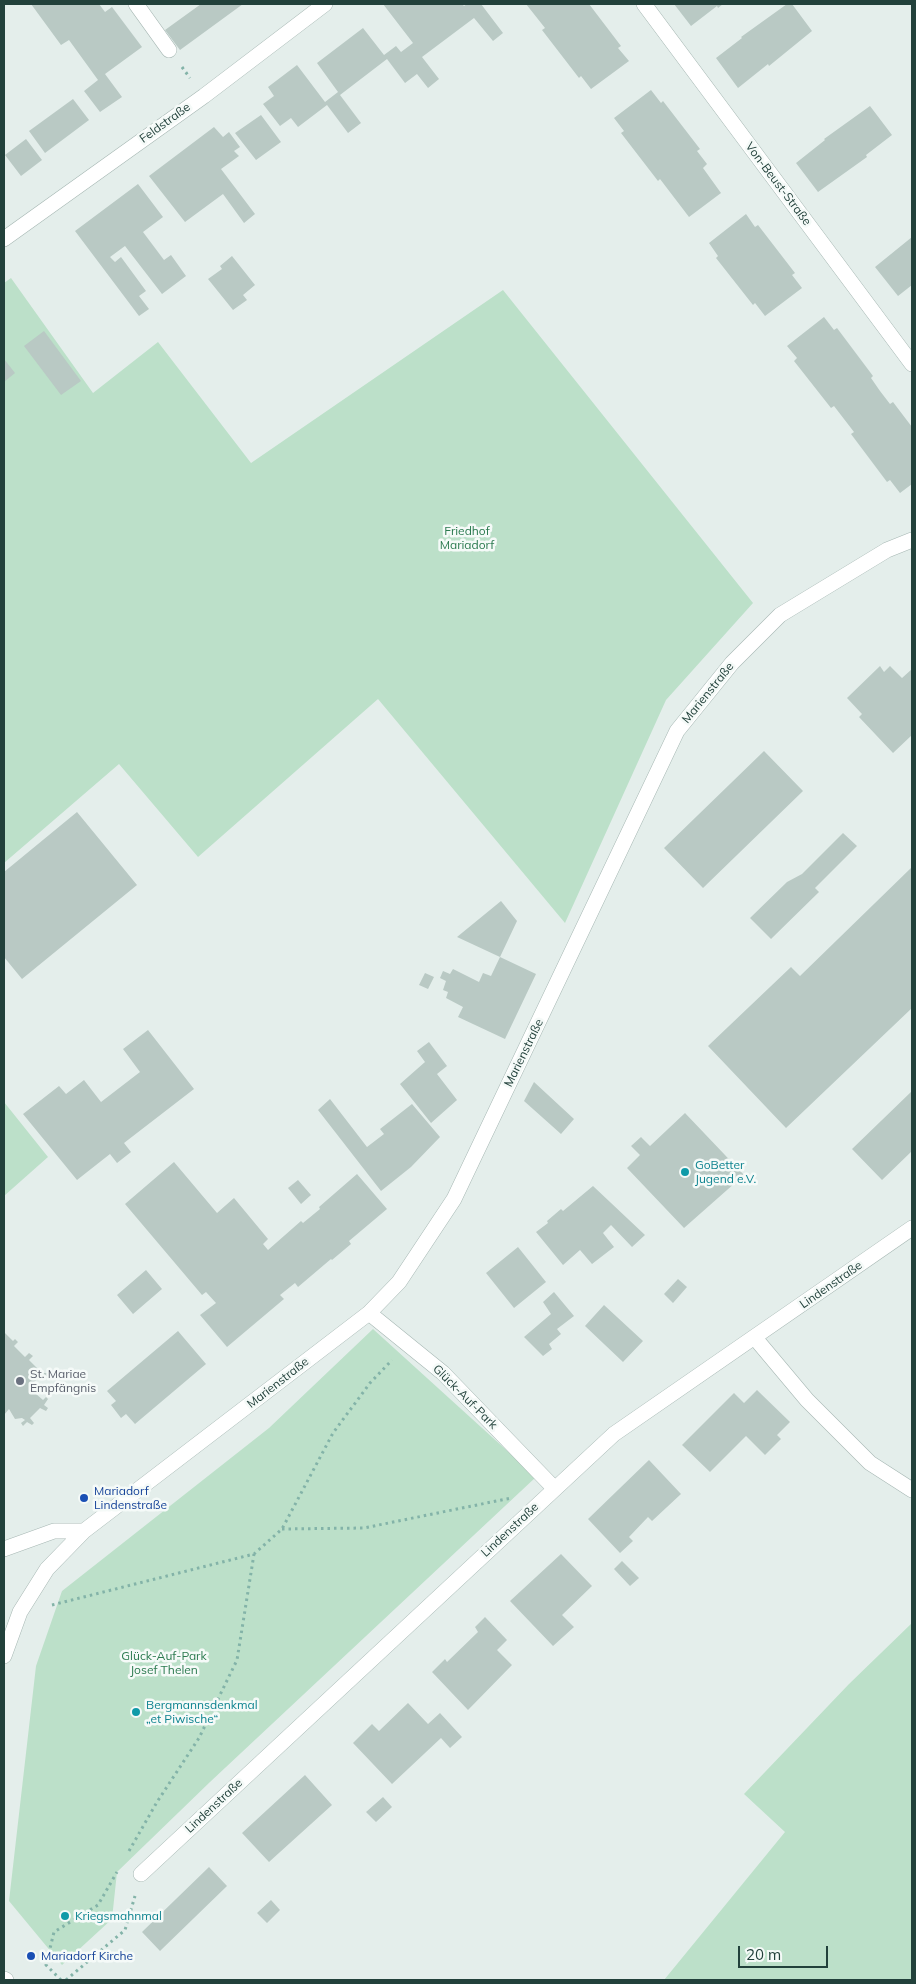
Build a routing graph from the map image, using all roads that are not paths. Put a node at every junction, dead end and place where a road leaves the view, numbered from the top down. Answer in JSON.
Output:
{"nodes":[{"id":1,"x":136,"y":4,"type":"edge"},
{"id":2,"x":324,"y":4,"type":"edge"},
{"id":3,"x":644,"y":4,"type":"edge"},
{"id":4,"x":169,"y":50,"type":"road end"},
{"id":5,"x":4,"y":239,"type":"edge"},
{"id":6,"x":912,"y":364,"type":"edge"},
{"id":7,"x":912,"y":540,"type":"edge"},
{"id":8,"x":912,"y":1228,"type":"edge"},
{"id":9,"x":369,"y":1313,"type":"junction"},
{"id":10,"x":755,"y":1338,"type":"junction"},
{"id":11,"x":554,"y":1488,"type":"junction"},
{"id":12,"x":912,"y":1490,"type":"edge"},
{"id":13,"x":84,"y":1532,"type":"junction"},
{"id":14,"x":4,"y":1548,"type":"edge"},
{"id":15,"x":4,"y":1656,"type":"edge"},
{"id":16,"x":141,"y":1874,"type":"road end"}],
"edges":[{"from":1,"to":4,"type":"street"},
{"from":2,"to":5,"type":"street","name":"Feldstraße"},
{"from":3,"to":6,"type":"street","name":"Von-Beust-Straße"},
{"from":7,"to":9,"type":"street","name":"Marienstraße"},
{"from":8,"to":10,"type":"street","name":"Lindenstraße"},
{"from":9,"to":11,"type":"street","name":"Glück-Auf-Park"},
{"from":9,"to":13,"type":"street","name":"Marienstraße"},
{"from":10,"to":11,"type":"street","name":"Lindenstraße"},
{"from":10,"to":12,"type":"street"},
{"from":11,"to":16,"type":"street","name":"Lindenstraße"},
{"from":13,"to":14,"type":"street"},
{"from":13,"to":15,"type":"street","name":"Marienstraße"}]}
